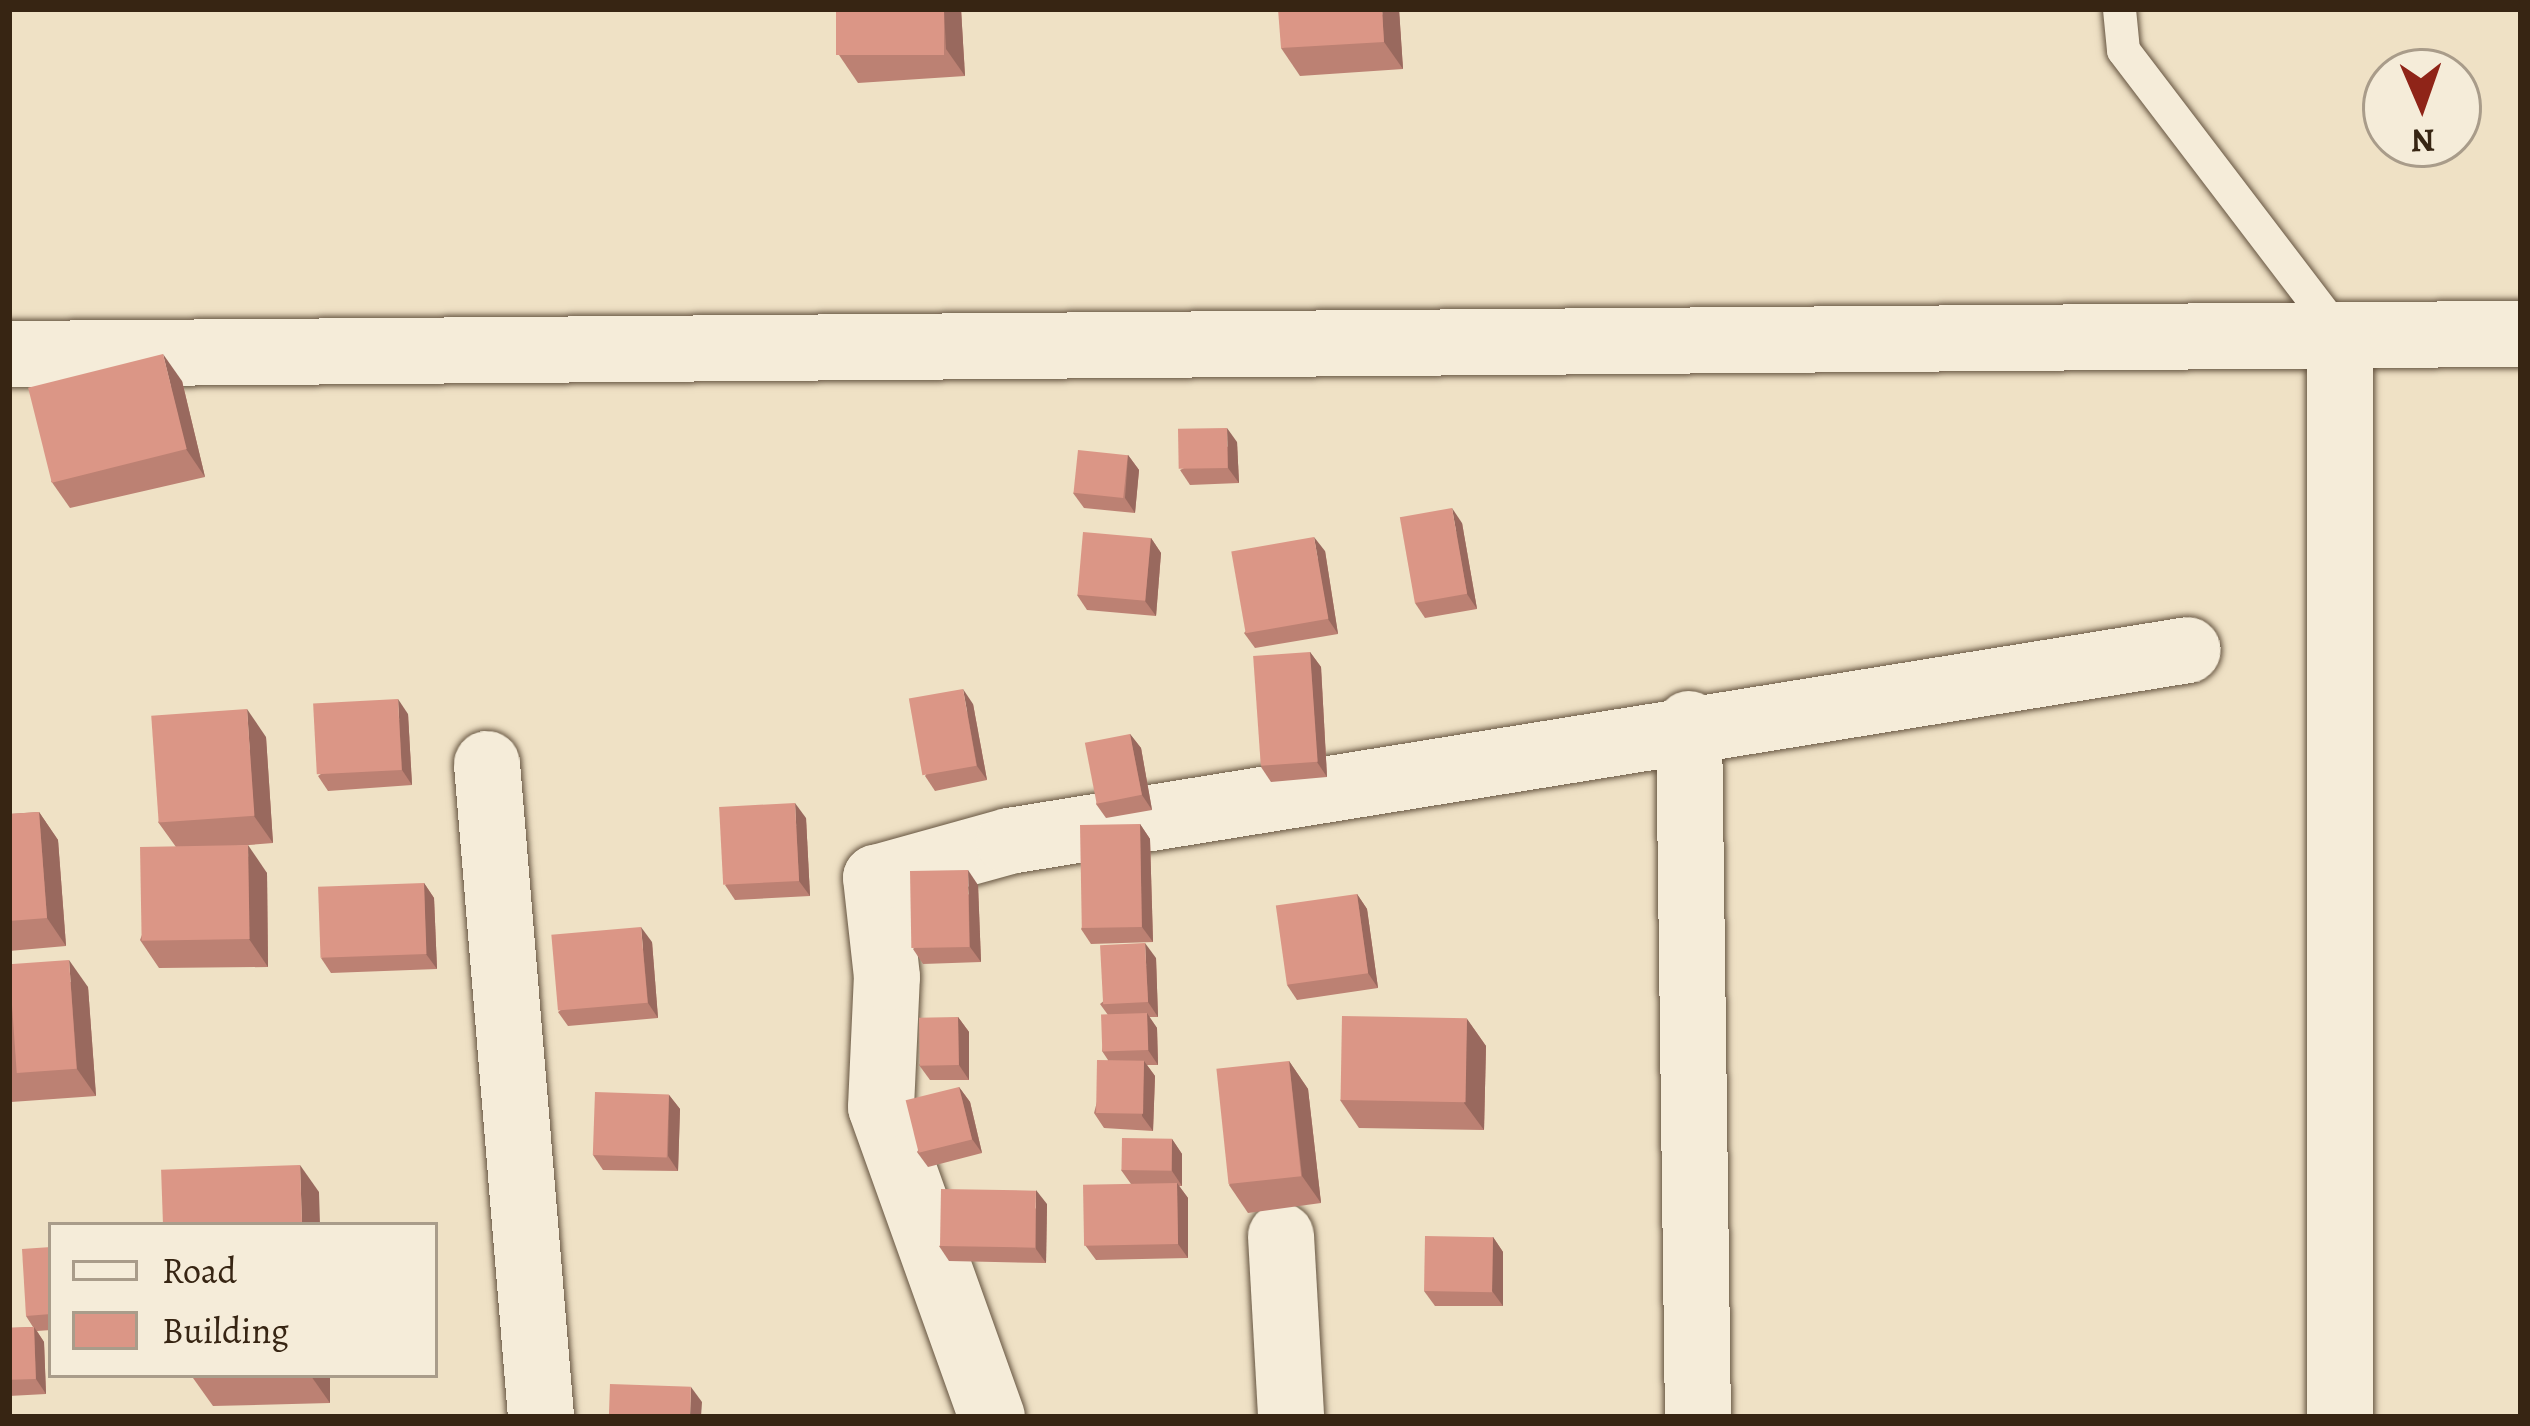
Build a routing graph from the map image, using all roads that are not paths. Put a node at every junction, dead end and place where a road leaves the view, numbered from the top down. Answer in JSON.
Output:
{"nodes":[{"id":1,"x":2119,"y":9,"type":"edge"},
{"id":2,"x":2521,"y":334,"type":"edge"},
{"id":3,"x":2340,"y":335,"type":"junction"},
{"id":4,"x":9,"y":354,"type":"edge"},
{"id":5,"x":2188,"y":650,"type":"dead end"},
{"id":6,"x":1689,"y":724,"type":"junction"},
{"id":7,"x":487,"y":764,"type":"dead end"},
{"id":8,"x":1281,"y":1236,"type":"dead end"},
{"id":9,"x":542,"y":1417,"type":"edge"},
{"id":10,"x":992,"y":1417,"type":"edge"},
{"id":11,"x":1291,"y":1417,"type":"edge"},
{"id":12,"x":1698,"y":1417,"type":"edge"},
{"id":13,"x":2340,"y":1417,"type":"edge"}],
"edges":[{"from":1,"to":3,"type":"lane"},
{"from":2,"to":3,"type":"street"},
{"from":3,"to":4,"type":"street"},
{"from":3,"to":13,"type":"street"},
{"from":5,"to":6,"type":"street"},
{"from":6,"to":10,"type":"street"},
{"from":6,"to":12,"type":"street"},
{"from":7,"to":9,"type":"street"},
{"from":8,"to":11,"type":"street"}]}
